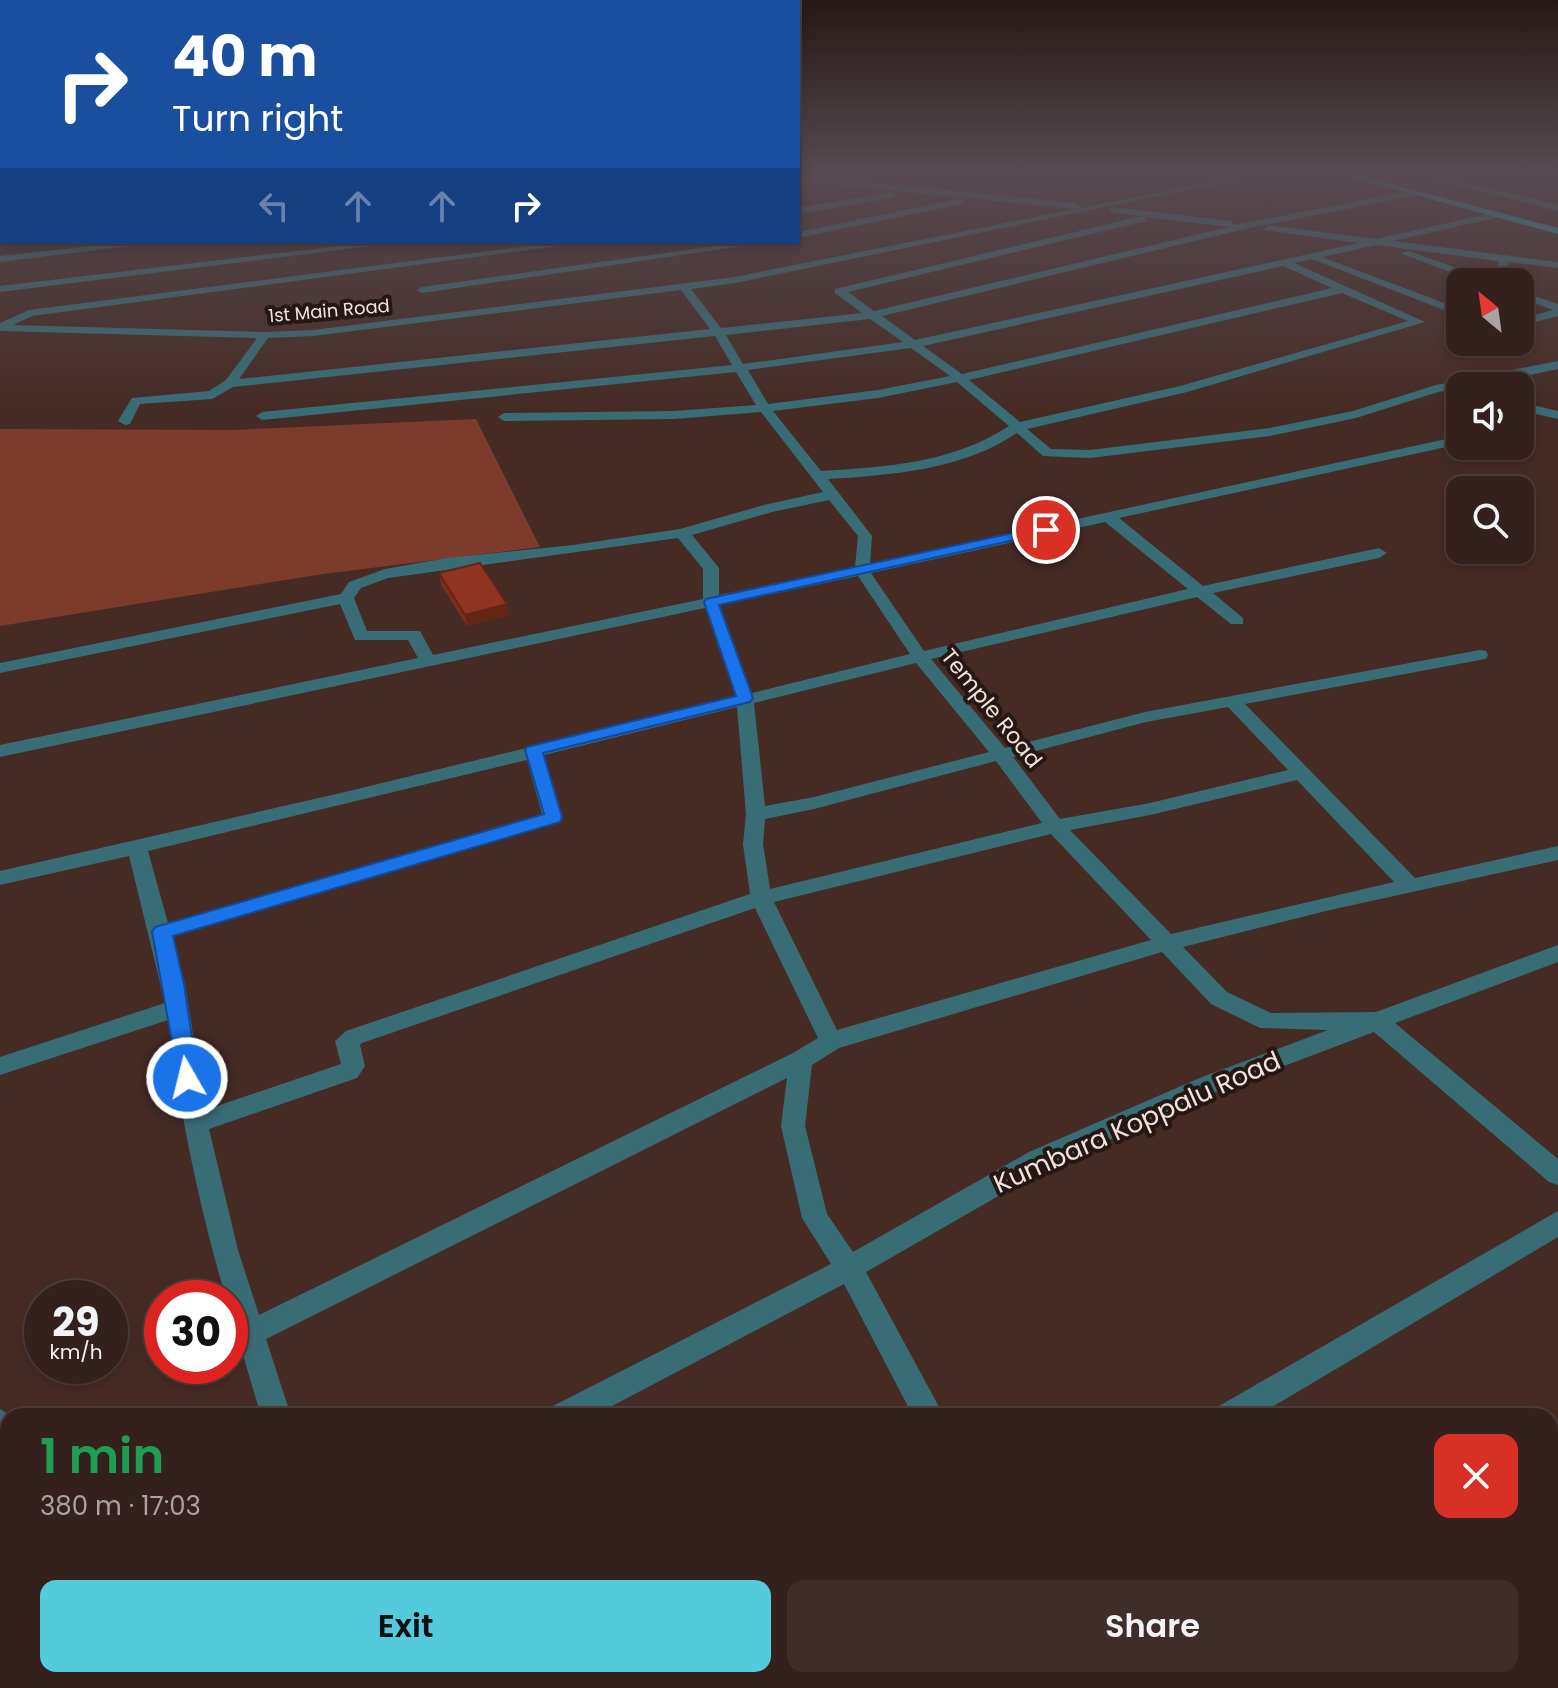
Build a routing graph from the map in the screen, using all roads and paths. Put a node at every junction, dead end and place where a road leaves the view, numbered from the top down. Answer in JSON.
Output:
{"nodes":[{"id":1,"x":75,"y":251,"type":"edge"},
{"id":2,"x":325,"y":251,"type":"edge"},
{"id":3,"x":515,"y":251,"type":"edge"},
{"id":4,"x":693,"y":251,"type":"edge"},
{"id":5,"x":711,"y":251,"type":"edge"},
{"id":6,"x":881,"y":251,"type":"edge"},
{"id":7,"x":1010,"y":251,"type":"edge"},
{"id":8,"x":1141,"y":251,"type":"edge"},
{"id":9,"x":1348,"y":251,"type":"edge"},
{"id":10,"x":1404,"y":251,"type":"edge"},
{"id":11,"x":1450,"y":251,"type":"edge"},
{"id":12,"x":697,"y":253,"type":"junction"},
{"id":13,"x":1504,"y":257,"type":"junction"},
{"id":14,"x":1316,"y":258,"type":"junction"},
{"id":15,"x":0,"y":259,"type":"edge"},
{"id":16,"x":710,"y":262,"type":"dead end"},
{"id":17,"x":1287,"y":264,"type":"junction"},
{"id":18,"x":1558,"y":265,"type":"edge"},
{"id":19,"x":722,"y":271,"type":"dead end"},
{"id":20,"x":735,"y":280,"type":"junction"},
{"id":21,"x":683,"y":286,"type":"junction"},
{"id":22,"x":0,"y":289,"type":"edge"},
{"id":23,"x":1343,"y":289,"type":"junction"},
{"id":24,"x":422,"y":290,"type":"dead end"},
{"id":25,"x":1534,"y":300,"type":"edge"},
{"id":26,"x":1446,"y":308,"type":"edge"},
{"id":27,"x":1558,"y":310,"type":"edge"},
{"id":28,"x":873,"y":315,"type":"junction"},
{"id":29,"x":1534,"y":318,"type":"edge"},
{"id":30,"x":0,"y":328,"type":"edge"},
{"id":31,"x":719,"y":333,"type":"junction"},
{"id":32,"x":265,"y":335,"type":"junction"},
{"id":33,"x":915,"y":344,"type":"junction"},
{"id":34,"x":1558,"y":365,"type":"edge"},
{"id":35,"x":739,"y":368,"type":"junction"},
{"id":36,"x":1531,"y":372,"type":"edge"},
{"id":37,"x":960,"y":378,"type":"junction"},
{"id":38,"x":230,"y":383,"type":"junction"},
{"id":39,"x":1446,"y":388,"type":"edge"},
{"id":40,"x":764,"y":408,"type":"junction"},
{"id":41,"x":1534,"y":410,"type":"edge"},
{"id":42,"x":1558,"y":415,"type":"edge"},
{"id":43,"x":262,"y":416,"type":"dead end"},
{"id":44,"x":504,"y":417,"type":"dead end"},
{"id":45,"x":125,"y":421,"type":"dead end"},
{"id":46,"x":1017,"y":427,"type":"junction"},
{"id":47,"x":1446,"y":443,"type":"edge"},
{"id":48,"x":815,"y":476,"type":"junction"},
{"id":49,"x":831,"y":495,"type":"junction"},
{"id":50,"x":1107,"y":516,"type":"junction"},
{"id":51,"x":682,"y":533,"type":"junction"},
{"id":52,"x":1379,"y":553,"type":"dead end"},
{"id":53,"x":862,"y":570,"type":"junction"},
{"id":54,"x":1203,"y":591,"type":"junction"},
{"id":55,"x":346,"y":598,"type":"junction"},
{"id":56,"x":711,"y":602,"type":"junction"},
{"id":57,"x":1237,"y":621,"type":"dead end"},
{"id":58,"x":1480,"y":655,"type":"dead end"},
{"id":59,"x":919,"y":656,"type":"junction"},
{"id":60,"x":429,"y":663,"type":"junction"},
{"id":61,"x":0,"y":668,"type":"edge"},
{"id":62,"x":745,"y":698,"type":"junction"},
{"id":63,"x":1232,"y":701,"type":"junction"},
{"id":64,"x":533,"y":750,"type":"junction"},
{"id":65,"x":0,"y":751,"type":"edge"},
{"id":66,"x":1002,"y":756,"type":"junction"},
{"id":67,"x":1301,"y":773,"type":"junction"},
{"id":68,"x":756,"y":814,"type":"junction"},
{"id":69,"x":1055,"y":826,"type":"junction"},
{"id":70,"x":137,"y":848,"type":"junction"},
{"id":71,"x":1558,"y":853,"type":"edge"},
{"id":72,"x":0,"y":878,"type":"edge"},
{"id":73,"x":1411,"y":887,"type":"junction"},
{"id":74,"x":761,"y":898,"type":"junction"},
{"id":75,"x":162,"y":932,"type":"junction"},
{"id":76,"x":1166,"y":944,"type":"junction"},
{"id":77,"x":1558,"y":953,"type":"edge"},
{"id":78,"x":177,"y":1008,"type":"junction"},
{"id":79,"x":1377,"y":1021,"type":"junction"},
{"id":80,"x":831,"y":1041,"type":"junction"},
{"id":81,"x":801,"y":1060,"type":"junction"},
{"id":82,"x":0,"y":1066,"type":"edge"},
{"id":83,"x":196,"y":1123,"type":"junction"},
{"id":84,"x":1558,"y":1174,"type":"edge"},
{"id":85,"x":1558,"y":1223,"type":"edge"},
{"id":86,"x":849,"y":1268,"type":"junction"},
{"id":87,"x":250,"y":1333,"type":"junction"},
{"id":88,"x":273,"y":1408,"type":"edge"},
{"id":89,"x":578,"y":1408,"type":"edge"},
{"id":90,"x":925,"y":1408,"type":"edge"},
{"id":91,"x":1243,"y":1408,"type":"edge"}],
"edges":[{"from":1,"to":15,"type":"street"},
{"from":2,"to":22,"type":"street"},
{"from":3,"to":30,"type":"street"},
{"from":4,"to":12,"type":"street"},
{"from":5,"to":12,"type":"street"},
{"from":6,"to":20,"type":"street","name":"1st Main Road"},
{"from":7,"to":28,"type":"street"},
{"from":8,"to":28,"type":"street"},
{"from":9,"to":14,"type":"street"},
{"from":10,"to":13,"type":"street"},
{"from":11,"to":13,"type":"street"},
{"from":12,"to":16,"type":"street"},
{"from":12,"to":24,"type":"street"},
{"from":13,"to":18,"type":"street"},
{"from":14,"to":17,"type":"street"},
{"from":14,"to":26,"type":"street"},
{"from":17,"to":23,"type":"street"},
{"from":17,"to":33,"type":"street"},
{"from":19,"to":20,"type":"street"},
{"from":20,"to":21,"type":"street","name":"1st Main Road"},
{"from":21,"to":31,"type":"street"},
{"from":21,"to":32,"type":"street","name":"1st Main Road"},
{"from":23,"to":37,"type":"street"},
{"from":23,"to":46,"type":"street"},
{"from":25,"to":27,"type":"street"},
{"from":27,"to":29,"type":"street"},
{"from":28,"to":31,"type":"street"},
{"from":28,"to":33,"type":"street"},
{"from":30,"to":32,"type":"street","name":"1st Main Road"},
{"from":31,"to":35,"type":"street"},
{"from":31,"to":38,"type":"street"},
{"from":32,"to":38,"type":"street"},
{"from":33,"to":35,"type":"street"},
{"from":33,"to":37,"type":"street"},
{"from":34,"to":36,"type":"street"},
{"from":35,"to":40,"type":"street"},
{"from":35,"to":43,"type":"street"},
{"from":37,"to":40,"type":"street"},
{"from":37,"to":46,"type":"street"},
{"from":38,"to":45,"type":"street"},
{"from":39,"to":46,"type":"street"},
{"from":40,"to":44,"type":"street"},
{"from":40,"to":48,"type":"street"},
{"from":41,"to":42,"type":"street"},
{"from":46,"to":48,"type":"street"},
{"from":47,"to":50,"type":"street"},
{"from":48,"to":49,"type":"street"},
{"from":49,"to":51,"type":"street"},
{"from":49,"to":53,"type":"street"},
{"from":50,"to":53,"type":"street"},
{"from":50,"to":54,"type":"street"},
{"from":51,"to":55,"type":"street"},
{"from":51,"to":56,"type":"street"},
{"from":52,"to":54,"type":"street"},
{"from":53,"to":56,"type":"street"},
{"from":53,"to":59,"type":"street","name":"Temple Road"},
{"from":54,"to":57,"type":"street"},
{"from":54,"to":59,"type":"street"},
{"from":55,"to":60,"type":"street"},
{"from":55,"to":61,"type":"street"},
{"from":56,"to":60,"type":"street"},
{"from":56,"to":62,"type":"street"},
{"from":58,"to":63,"type":"street"},
{"from":59,"to":62,"type":"street"},
{"from":59,"to":66,"type":"street","name":"Temple Road"},
{"from":60,"to":65,"type":"street"},
{"from":62,"to":64,"type":"street"},
{"from":62,"to":68,"type":"street"},
{"from":63,"to":66,"type":"street"},
{"from":63,"to":67,"type":"street"},
{"from":64,"to":70,"type":"street"},
{"from":64,"to":75,"type":"street"},
{"from":66,"to":68,"type":"street"},
{"from":66,"to":69,"type":"street","name":"Temple Road"},
{"from":67,"to":69,"type":"street"},
{"from":67,"to":73,"type":"street"},
{"from":68,"to":74,"type":"street"},
{"from":69,"to":74,"type":"street"},
{"from":69,"to":76,"type":"street","name":"Temple Road"},
{"from":70,"to":72,"type":"street"},
{"from":70,"to":75,"type":"street"},
{"from":71,"to":73,"type":"street"},
{"from":73,"to":76,"type":"street"},
{"from":74,"to":80,"type":"street"},
{"from":74,"to":83,"type":"street"},
{"from":75,"to":78,"type":"street"},
{"from":76,"to":79,"type":"street","name":"Temple Road"},
{"from":76,"to":80,"type":"street"},
{"from":77,"to":79,"type":"street","name":"Kumbara Koppalu Road"},
{"from":78,"to":82,"type":"street"},
{"from":78,"to":83,"type":"street"},
{"from":79,"to":84,"type":"street"},
{"from":79,"to":86,"type":"street","name":"Kumbara Koppalu Road"},
{"from":80,"to":81,"type":"street"},
{"from":81,"to":86,"type":"street"},
{"from":81,"to":87,"type":"street"},
{"from":83,"to":87,"type":"street"},
{"from":85,"to":91,"type":"street"},
{"from":86,"to":89,"type":"street","name":"Kumbara Koppalu Road"},
{"from":86,"to":90,"type":"street"},
{"from":87,"to":88,"type":"street"}]}
